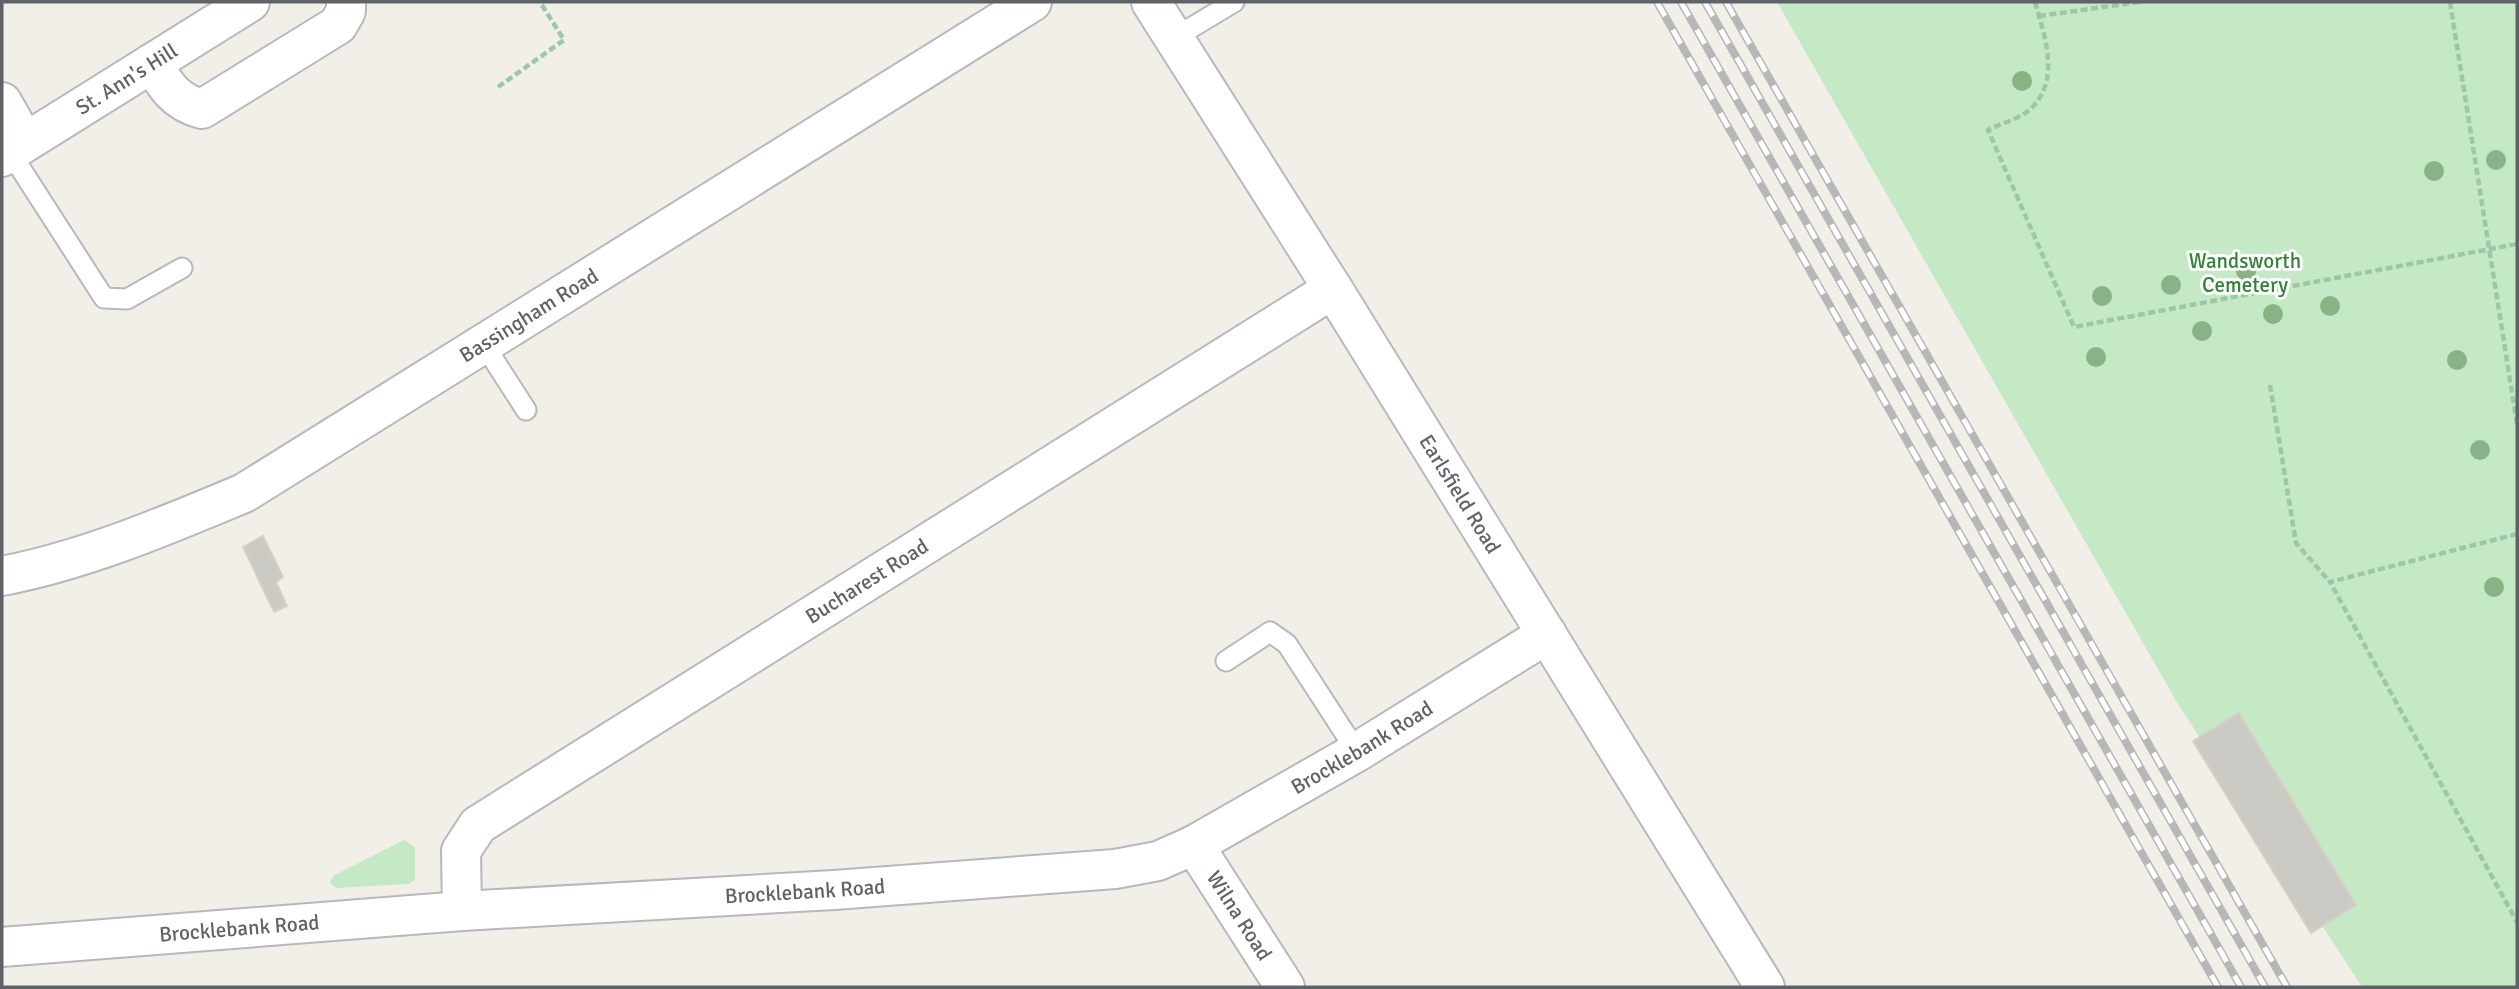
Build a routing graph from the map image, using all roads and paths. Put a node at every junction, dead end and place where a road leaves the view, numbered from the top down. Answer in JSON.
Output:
{"nodes":[{"id":1,"x":250,"y":2,"type":"edge"},
{"id":2,"x":346,"y":2,"type":"edge"},
{"id":3,"x":540,"y":2,"type":"edge"},
{"id":4,"x":1032,"y":2,"type":"edge"},
{"id":5,"x":1151,"y":2,"type":"edge"},
{"id":6,"x":1234,"y":2,"type":"edge"},
{"id":7,"x":2035,"y":2,"type":"edge"},
{"id":8,"x":2140,"y":2,"type":"edge"},
{"id":9,"x":2450,"y":2,"type":"edge"},
{"id":10,"x":2039,"y":16,"type":"junction"},
{"id":11,"x":1174,"y":38,"type":"junction"},
{"id":12,"x":152,"y":63,"type":"junction"},
{"id":13,"x":498,"y":87,"type":"dead end"},
{"id":14,"x":2,"y":102,"type":"edge"},
{"id":15,"x":12,"y":150,"type":"edge"},
{"id":16,"x":2517,"y":244,"type":"edge"},
{"id":17,"x":2489,"y":249,"type":"junction"},
{"id":18,"x":181,"y":268,"type":"dead end"},
{"id":19,"x":1333,"y":289,"type":"junction"},
{"id":20,"x":483,"y":343,"type":"junction"},
{"id":21,"x":2270,"y":385,"type":"dead end"},
{"id":22,"x":526,"y":410,"type":"dead end"},
{"id":23,"x":2517,"y":424,"type":"edge"},
{"id":24,"x":2517,"y":534,"type":"edge"},
{"id":25,"x":2,"y":576,"type":"edge"},
{"id":26,"x":2330,"y":582,"type":"junction"},
{"id":27,"x":1546,"y":634,"type":"junction"},
{"id":28,"x":1226,"y":661,"type":"dead end"},
{"id":29,"x":1357,"y":752,"type":"junction"},
{"id":30,"x":1194,"y":845,"type":"junction"},
{"id":31,"x":462,"y":911,"type":"junction"},
{"id":32,"x":2517,"y":922,"type":"edge"},
{"id":33,"x":2,"y":947,"type":"edge"},
{"id":34,"x":1285,"y":987,"type":"edge"},
{"id":35,"x":1765,"y":987,"type":"edge"}],
"edges":[{"from":1,"to":12,"type":"street","name":"St. Ann's Hill"},
{"from":2,"to":12,"type":"street"},
{"from":3,"to":13,"type":"path"},
{"from":4,"to":20,"type":"street","name":"Bassingham Road"},
{"from":5,"to":11,"type":"street","name":"Earlsfield Road"},
{"from":6,"to":11,"type":"lane"},
{"from":7,"to":10,"type":"path"},
{"from":8,"to":10,"type":"path"},
{"from":9,"to":17,"type":"path"},
{"from":10,"to":17,"type":"path"},
{"from":11,"to":19,"type":"street","name":"Earlsfield Road"},
{"from":12,"to":15,"type":"street","name":"St. Ann's Hill"},
{"from":14,"to":15,"type":"street"},
{"from":15,"to":18,"type":"lane"},
{"from":16,"to":17,"type":"path"},
{"from":17,"to":23,"type":"path"},
{"from":19,"to":27,"type":"street","name":"Earlsfield Road"},
{"from":19,"to":31,"type":"street","name":"Bucharest Road"},
{"from":20,"to":22,"type":"lane"},
{"from":20,"to":25,"type":"street","name":"Bassingham Road"},
{"from":21,"to":26,"type":"path"},
{"from":24,"to":26,"type":"path"},
{"from":26,"to":32,"type":"path"},
{"from":27,"to":29,"type":"street","name":"Brocklebank Road"},
{"from":27,"to":35,"type":"street","name":"Earlsfield Road"},
{"from":28,"to":29,"type":"lane"},
{"from":29,"to":30,"type":"street","name":"Brocklebank Road"},
{"from":30,"to":31,"type":"street","name":"Brocklebank Road"},
{"from":30,"to":34,"type":"street","name":"Wilna Road"},
{"from":31,"to":33,"type":"street","name":"Brocklebank Road"}]}
